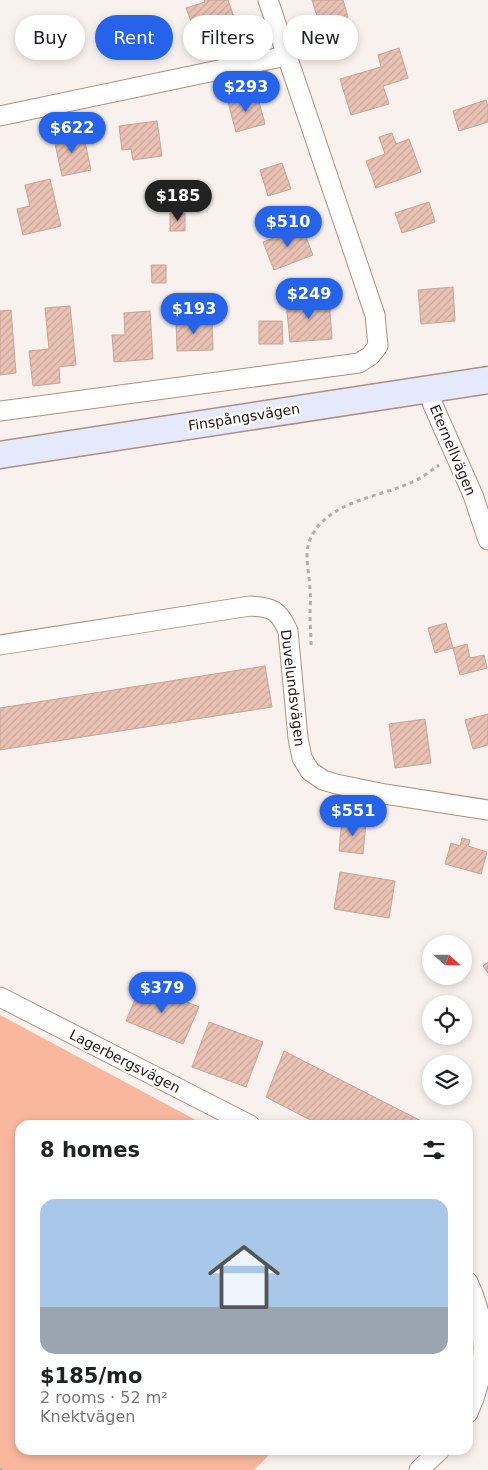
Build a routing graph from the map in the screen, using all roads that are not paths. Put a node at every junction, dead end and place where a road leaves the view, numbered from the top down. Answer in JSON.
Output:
{"nodes":[{"id":1,"x":268,"y":0,"type":"edge"},
{"id":2,"x":283,"y":47,"type":"edge"},
{"id":3,"x":283,"y":57,"type":"edge"},
{"id":4,"x":287,"y":60,"type":"edge"},
{"id":5,"x":0,"y":116,"type":"edge"},
{"id":6,"x":488,"y":380,"type":"edge"},
{"id":7,"x":428,"y":389,"type":"junction"},
{"id":8,"x":0,"y":411,"type":"edge"},
{"id":9,"x":0,"y":455,"type":"edge"},
{"id":10,"x":488,"y":540,"type":"edge"},
{"id":11,"x":0,"y":645,"type":"edge"},
{"id":12,"x":488,"y":810,"type":"edge"},
{"id":13,"x":0,"y":997,"type":"edge"},
{"id":14,"x":240,"y":1120,"type":"edge"},
{"id":15,"x":477,"y":1291,"type":"edge"},
{"id":16,"x":473,"y":1402,"type":"edge"},
{"id":17,"x":435,"y":1455,"type":"edge"},
{"id":18,"x":419,"y":1470,"type":"edge"}],
"edges":[{"from":1,"to":2,"type":"street"},
{"from":3,"to":5,"type":"street"},
{"from":4,"to":8,"type":"street"},
{"from":6,"to":7,"type":"main road","name":"Finspångsvägen"},
{"from":7,"to":9,"type":"main road","name":"Finspångsvägen"},
{"from":7,"to":10,"type":"street","name":"Eternellvägen"},
{"from":11,"to":12,"type":"street","name":"Duvelundsvägen"},
{"from":13,"to":14,"type":"street","name":"Lagerbergsvägen"},
{"from":15,"to":16,"type":"street"},
{"from":17,"to":18,"type":"street"}]}
